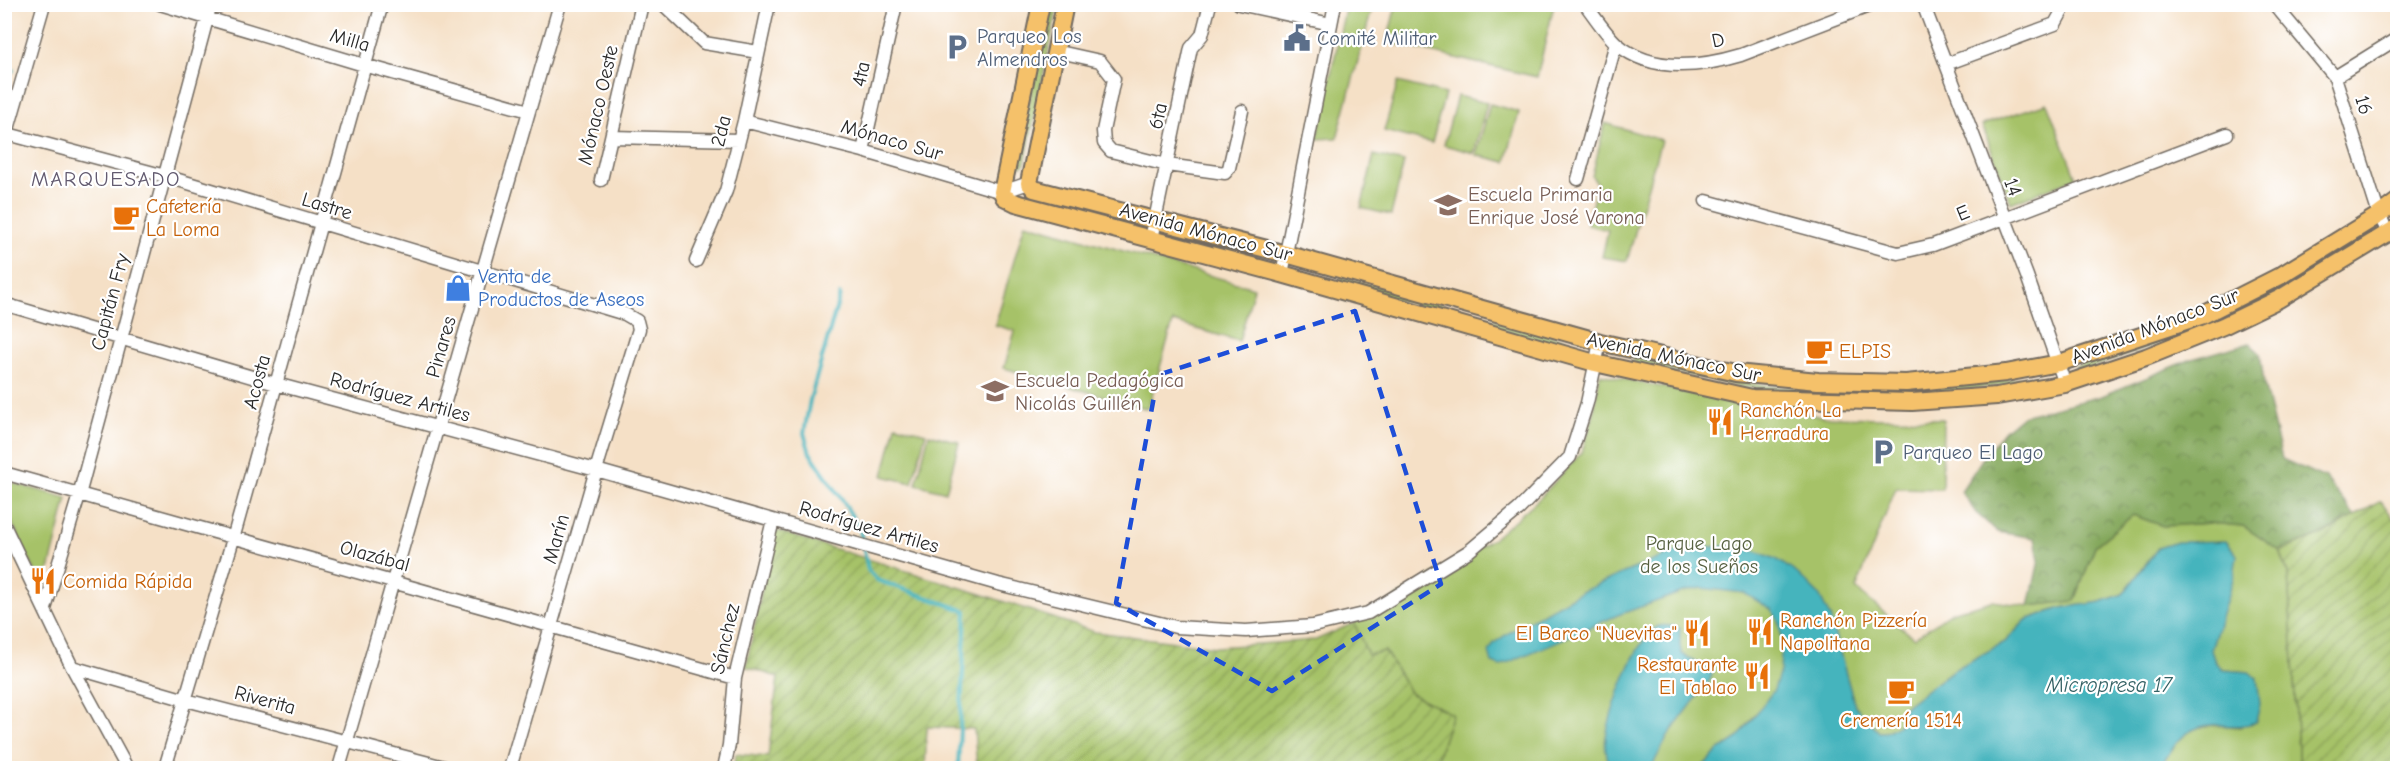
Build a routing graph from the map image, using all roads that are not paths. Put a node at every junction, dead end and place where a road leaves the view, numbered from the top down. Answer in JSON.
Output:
{"nodes":[{"id":1,"x":44,"y":4,"type":"edge"},
{"id":2,"x":160,"y":4,"type":"edge"},
{"id":3,"x":211,"y":4,"type":"edge"},
{"id":4,"x":382,"y":4,"type":"edge"},
{"id":5,"x":560,"y":4,"type":"edge"},
{"id":6,"x":642,"y":4,"type":"edge"},
{"id":7,"x":663,"y":4,"type":"edge"},
{"id":8,"x":769,"y":4,"type":"edge"},
{"id":9,"x":896,"y":4,"type":"edge"},
{"id":10,"x":1041,"y":4,"type":"edge"},
{"id":11,"x":1065,"y":4,"type":"edge"},
{"id":12,"x":1210,"y":4,"type":"edge"},
{"id":13,"x":1239,"y":4,"type":"edge"},
{"id":14,"x":1335,"y":4,"type":"edge"},
{"id":15,"x":1585,"y":4,"type":"edge"},
{"id":16,"x":1874,"y":4,"type":"edge"},
{"id":17,"x":1923,"y":4,"type":"edge"},
{"id":18,"x":2066,"y":4,"type":"edge"},
{"id":19,"x":2274,"y":4,"type":"edge"},
{"id":20,"x":207,"y":18,"type":"junction"},
{"id":21,"x":1331,"y":24,"type":"junction"},
{"id":22,"x":2397,"y":38,"type":"edge"},
{"id":23,"x":1616,"y":43,"type":"junction"},
{"id":24,"x":1055,"y":51,"type":"junction"},
{"id":25,"x":758,"y":52,"type":"junction"},
{"id":26,"x":1946,"y":64,"type":"junction"},
{"id":27,"x":364,"y":65,"type":"junction"},
{"id":28,"x":2335,"y":77,"type":"junction"},
{"id":29,"x":529,"y":111,"type":"junction"},
{"id":30,"x":1242,"y":111,"type":"dead end"},
{"id":31,"x":744,"y":121,"type":"junction"},
{"id":32,"x":2227,"y":134,"type":"dead end"},
{"id":33,"x":5,"y":136,"type":"edge"},
{"id":34,"x":611,"y":137,"type":"junction"},
{"id":35,"x":739,"y":140,"type":"junction"},
{"id":36,"x":863,"y":151,"type":"junction"},
{"id":37,"x":1167,"y":165,"type":"junction"},
{"id":38,"x":165,"y":177,"type":"junction"},
{"id":39,"x":1578,"y":179,"type":"dead end"},
{"id":40,"x":601,"y":180,"type":"dead end"},
{"id":41,"x":1029,"y":183,"type":"junction"},
{"id":42,"x":1002,"y":192,"type":"junction"},
{"id":43,"x":1706,"y":201,"type":"dead end"},
{"id":44,"x":2397,"y":201,"type":"edge"},
{"id":45,"x":2379,"y":215,"type":"junction"},
{"id":46,"x":2004,"y":217,"type":"junction"},
{"id":47,"x":1155,"y":220,"type":"junction"},
{"id":48,"x":320,"y":224,"type":"junction"},
{"id":49,"x":2393,"y":230,"type":"edge"},
{"id":50,"x":1151,"y":239,"type":"junction"},
{"id":51,"x":1286,"y":254,"type":"junction"},
{"id":52,"x":696,"y":261,"type":"dead end"},
{"id":53,"x":483,"y":272,"type":"junction"},
{"id":54,"x":1282,"y":274,"type":"junction"},
{"id":55,"x":4,"y":304,"type":"edge"},
{"id":56,"x":637,"y":321,"type":"joint"},
{"id":57,"x":121,"y":337,"type":"junction"},
{"id":58,"x":1600,"y":342,"type":"junction"},
{"id":59,"x":1595,"y":363,"type":"junction"},
{"id":60,"x":2059,"y":363,"type":"junction"},
{"id":61,"x":1756,"y":376,"type":"junction"},
{"id":62,"x":276,"y":384,"type":"junction"},
{"id":63,"x":2064,"y":384,"type":"junction"},
{"id":64,"x":1752,"y":398,"type":"junction"},
{"id":65,"x":438,"y":427,"type":"junction"},
{"id":66,"x":596,"y":470,"type":"junction"},
{"id":67,"x":4,"y":473,"type":"edge"},
{"id":68,"x":79,"y":495,"type":"junction"},
{"id":69,"x":773,"y":520,"type":"junction"},
{"id":70,"x":4,"y":525,"type":"edge"},
{"id":71,"x":233,"y":539,"type":"junction"},
{"id":72,"x":394,"y":581,"type":"junction"},
{"id":73,"x":45,"y":609,"type":"junction"},
{"id":74,"x":552,"y":626,"type":"junction"},
{"id":75,"x":72,"y":667,"type":"junction"},
{"id":76,"x":735,"y":678,"type":"junction"},
{"id":77,"x":186,"y":700,"type":"junction"},
{"id":78,"x":346,"y":742,"type":"junction"},
{"id":79,"x":127,"y":768,"type":"edge"},
{"id":80,"x":165,"y":768,"type":"edge"},
{"id":81,"x":339,"y":768,"type":"edge"},
{"id":82,"x":448,"y":768,"type":"edge"},
{"id":83,"x":510,"y":768,"type":"edge"},
{"id":84,"x":724,"y":768,"type":"edge"}],
"edges":[{"from":1,"to":33,"type":"street"},
{"from":2,"to":20,"type":"street","name":"Milla"},
{"from":3,"to":20,"type":"street","name":"Capitán Fry"},
{"from":4,"to":27,"type":"street","name":"Acosta"},
{"from":5,"to":29,"type":"street","name":"Pinares"},
{"from":6,"to":34,"type":"street","name":"Mónaco Oeste"},
{"from":7,"to":25,"type":"street"},
{"from":8,"to":25,"type":"street","name":"2da"},
{"from":9,"to":36,"type":"street","name":"4ta"},
{"from":10,"to":42,"type":"main road"},
{"from":11,"to":24,"type":"main road"},
{"from":12,"to":37,"type":"street","name":"6ta"},
{"from":13,"to":21,"type":"street"},
{"from":14,"to":21,"type":"street"},
{"from":15,"to":23,"type":"street","name":"D"},
{"from":16,"to":23,"type":"street","name":"D"},
{"from":17,"to":26,"type":"street","name":"14"},
{"from":18,"to":26,"type":"street"},
{"from":19,"to":28,"type":"street","name":"16"},
{"from":20,"to":27,"type":"street","name":"Milla"},
{"from":20,"to":38,"type":"street","name":"Capitán Fry"},
{"from":21,"to":51,"type":"street"},
{"from":22,"to":28,"type":"street"},
{"from":23,"to":39,"type":"street"},
{"from":24,"to":37,"type":"street"},
{"from":24,"to":41,"type":"main road"},
{"from":25,"to":31,"type":"street","name":"2da"},
{"from":26,"to":46,"type":"street","name":"14"},
{"from":27,"to":29,"type":"street","name":"Milla"},
{"from":27,"to":48,"type":"street","name":"Acosta"},
{"from":28,"to":45,"type":"street","name":"16"},
{"from":29,"to":53,"type":"street","name":"Pinares"},
{"from":30,"to":37,"type":"street"},
{"from":31,"to":35,"type":"street","name":"2da"},
{"from":31,"to":36,"type":"street","name":"Mónaco Sur"},
{"from":32,"to":46,"type":"street","name":"E"},
{"from":33,"to":38,"type":"street","name":"Lastre"},
{"from":34,"to":35,"type":"street"},
{"from":34,"to":40,"type":"street","name":"Mónaco Oeste"},
{"from":35,"to":52,"type":"street","name":"2da"},
{"from":36,"to":42,"type":"street","name":"Mónaco Sur"},
{"from":37,"to":47,"type":"street","name":"6ta"},
{"from":38,"to":48,"type":"street","name":"Lastre"},
{"from":38,"to":57,"type":"street","name":"Capitán Fry"},
{"from":41,"to":42,"type":"street"},
{"from":41,"to":47,"type":"main road","name":"Avenida Mónaco Sur"},
{"from":42,"to":50,"type":"main road","name":"Avenida Mónaco Sur"},
{"from":43,"to":46,"type":"street","name":"E"},
{"from":44,"to":45,"type":"main road","name":"Avenida Mónaco Sur"},
{"from":45,"to":49,"type":"street","name":"16"},
{"from":45,"to":60,"type":"main road","name":"Avenida Mónaco Sur"},
{"from":46,"to":60,"type":"street","name":"14"},
{"from":47,"to":50,"type":"street","name":"6ta"},
{"from":47,"to":51,"type":"main road","name":"Avenida Mónaco Sur"},
{"from":48,"to":53,"type":"street","name":"Lastre"},
{"from":48,"to":62,"type":"street","name":"Acosta"},
{"from":49,"to":63,"type":"main road","name":"Avenida Mónaco Sur"},
{"from":50,"to":54,"type":"main road","name":"Avenida Mónaco Sur"},
{"from":51,"to":54,"type":"street"},
{"from":51,"to":58,"type":"main road","name":"Avenida Mónaco Sur"},
{"from":53,"to":56,"type":"street","name":"Lastre"},
{"from":53,"to":65,"type":"street","name":"Pinares"},
{"from":54,"to":59,"type":"main road","name":"Avenida Mónaco Sur"},
{"from":55,"to":57,"type":"street","name":"Rodríguez Artiles"},
{"from":56,"to":66,"type":"street","name":"Marín"},
{"from":57,"to":62,"type":"street","name":"Rodríguez Artiles"},
{"from":57,"to":68,"type":"street","name":"Capitán Fry"},
{"from":58,"to":59,"type":"street","name":"Rodríguez Artiles"},
{"from":58,"to":61,"type":"main road","name":"Avenida Mónaco Sur"},
{"from":59,"to":64,"type":"main road","name":"Avenida Mónaco Sur"},
{"from":59,"to":69,"type":"street","name":"Rodríguez Artiles"},
{"from":60,"to":61,"type":"main road","name":"Avenida Mónaco Sur"},
{"from":60,"to":63,"type":"street","name":"14"},
{"from":61,"to":64,"type":"main road"},
{"from":62,"to":65,"type":"street","name":"Rodríguez Artiles"},
{"from":62,"to":71,"type":"street","name":"Acosta"},
{"from":63,"to":64,"type":"main road","name":"Avenida Mónaco Sur"},
{"from":65,"to":66,"type":"street","name":"Rodríguez Artiles"},
{"from":65,"to":72,"type":"street","name":"Pinares"},
{"from":66,"to":69,"type":"street","name":"Rodríguez Artiles"},
{"from":66,"to":74,"type":"street","name":"Marín"},
{"from":67,"to":68,"type":"street","name":"Olazábal"},
{"from":68,"to":71,"type":"street","name":"Olazábal"},
{"from":68,"to":73,"type":"street","name":"Capitán Fry"},
{"from":69,"to":76,"type":"street","name":"Sánchez"},
{"from":70,"to":73,"type":"street"},
{"from":71,"to":72,"type":"street","name":"Olazábal"},
{"from":71,"to":77,"type":"street","name":"Acosta"},
{"from":72,"to":74,"type":"street","name":"Olazábal"},
{"from":72,"to":78,"type":"street","name":"Pinares"},
{"from":73,"to":75,"type":"street"},
{"from":74,"to":76,"type":"street","name":"Olazábal"},
{"from":74,"to":83,"type":"street","name":"Marín"},
{"from":75,"to":77,"type":"street","name":"Riverita"},
{"from":75,"to":79,"type":"street"},
{"from":76,"to":84,"type":"street","name":"Sánchez"},
{"from":77,"to":78,"type":"street","name":"Riverita"},
{"from":77,"to":80,"type":"street","name":"Acosta"},
{"from":78,"to":81,"type":"street","name":"Pinares"},
{"from":78,"to":82,"type":"street","name":"Riverita"}]}
